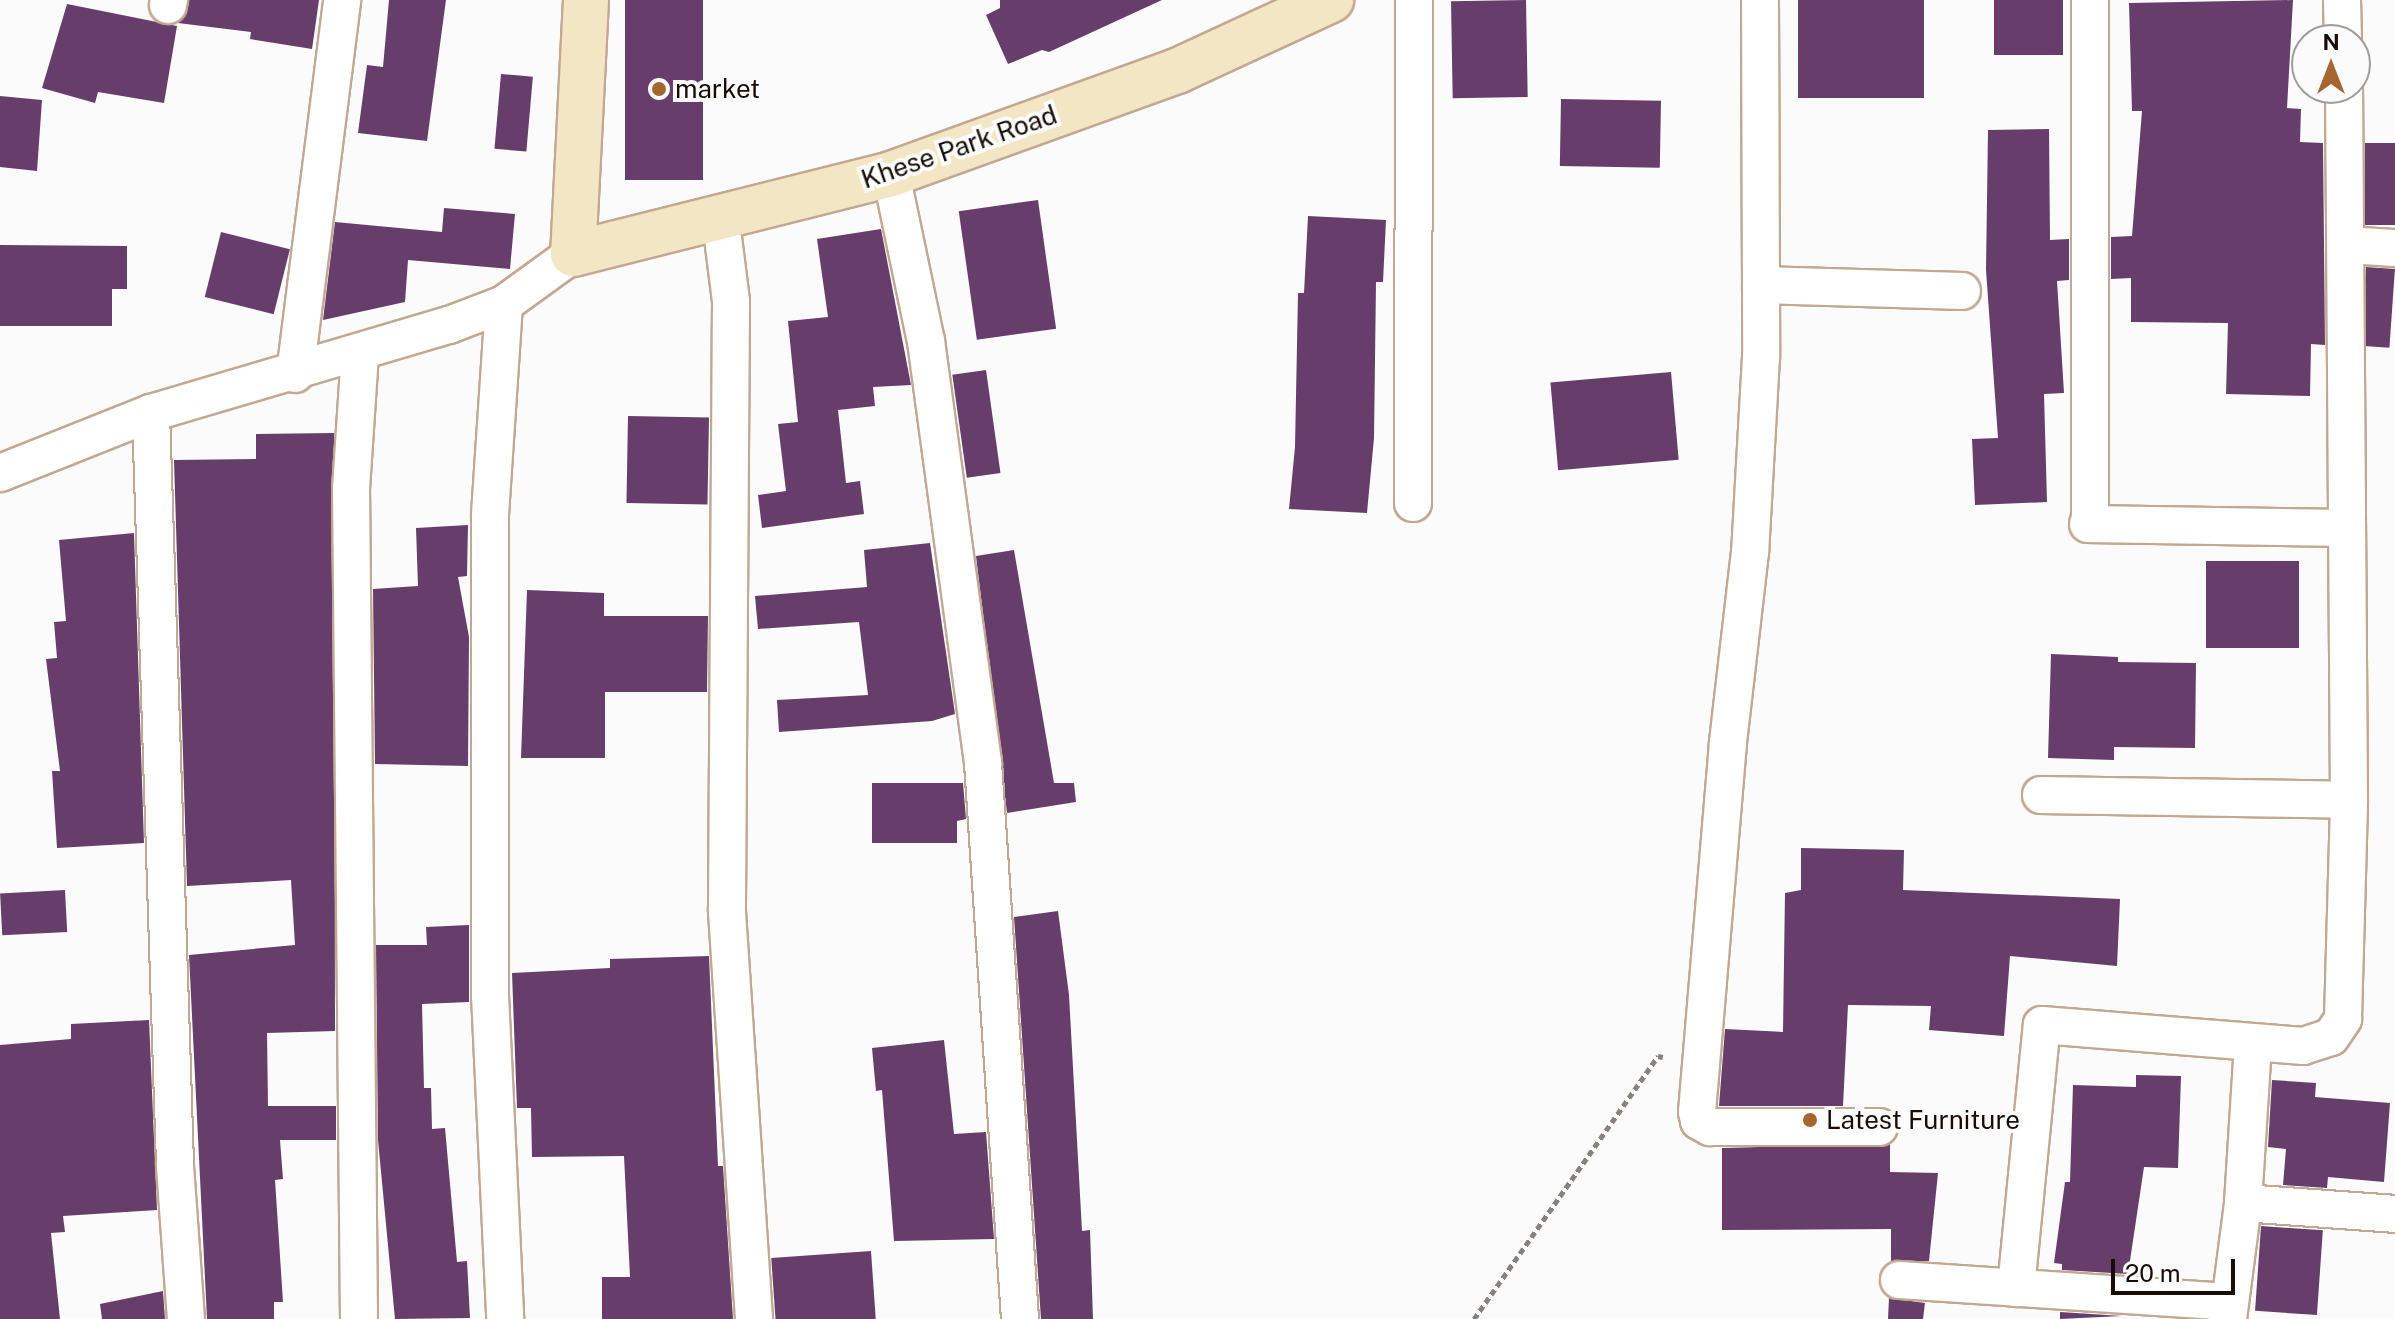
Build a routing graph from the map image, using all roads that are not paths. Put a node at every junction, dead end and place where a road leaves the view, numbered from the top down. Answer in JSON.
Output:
{"nodes":[{"id":1,"x":342,"y":0,"type":"edge"},
{"id":2,"x":586,"y":0,"type":"edge"},
{"id":3,"x":1331,"y":0,"type":"edge"},
{"id":4,"x":1414,"y":0,"type":"edge"},
{"id":5,"x":1760,"y":0,"type":"edge"},
{"id":6,"x":2090,"y":0,"type":"edge"},
{"id":7,"x":2342,"y":0,"type":"edge"},
{"id":8,"x":2343,"y":24,"type":"edge"},
{"id":9,"x":2344,"y":104,"type":"edge"},
{"id":10,"x":891,"y":174,"type":"junction"},
{"id":11,"x":720,"y":214,"type":"junction"},
{"id":12,"x":2348,"y":245,"type":"junction"},
{"id":13,"x":2395,"y":248,"type":"edge"},
{"id":14,"x":573,"y":254,"type":"junction"},
{"id":15,"x":1761,"y":285,"type":"junction"},
{"id":16,"x":1962,"y":291,"type":"dead end"},
{"id":17,"x":504,"y":304,"type":"junction"},
{"id":18,"x":360,"y":355,"type":"junction"},
{"id":19,"x":295,"y":374,"type":"junction"},
{"id":20,"x":151,"y":413,"type":"junction"},
{"id":21,"x":0,"y":473,"type":"edge"},
{"id":22,"x":1413,"y":503,"type":"dead end"},
{"id":23,"x":2343,"y":528,"type":"junction"},
{"id":24,"x":2041,"y":795,"type":"dead end"},
{"id":25,"x":2349,"y":800,"type":"junction"},
{"id":26,"x":2253,"y":1042,"type":"junction"},
{"id":27,"x":1879,"y":1127,"type":"dead end"},
{"id":28,"x":2243,"y":1203,"type":"junction"},
{"id":29,"x":2395,"y":1214,"type":"edge"},
{"id":30,"x":1899,"y":1280,"type":"dead end"},
{"id":31,"x":2016,"y":1288,"type":"junction"},
{"id":32,"x":2228,"y":1310,"type":"edge"},
{"id":33,"x":186,"y":1319,"type":"edge"},
{"id":34,"x":359,"y":1319,"type":"edge"},
{"id":35,"x":505,"y":1319,"type":"edge"},
{"id":36,"x":754,"y":1319,"type":"edge"},
{"id":37,"x":1020,"y":1319,"type":"edge"}],
"edges":[{"from":1,"to":19,"type":"street"},
{"from":2,"to":14,"type":"street"},
{"from":3,"to":10,"type":"street","name":"Khese Park Road"},
{"from":4,"to":22,"type":"street"},
{"from":5,"to":15,"type":"street"},
{"from":6,"to":23,"type":"street"},
{"from":7,"to":8,"type":"street"},
{"from":9,"to":12,"type":"street"},
{"from":10,"to":11,"type":"street","name":"Khese Park Road"},
{"from":10,"to":37,"type":"street"},
{"from":11,"to":14,"type":"street","name":"Khese Park Road"},
{"from":11,"to":36,"type":"street"},
{"from":12,"to":13,"type":"street"},
{"from":12,"to":23,"type":"street"},
{"from":14,"to":17,"type":"street"},
{"from":15,"to":16,"type":"street"},
{"from":15,"to":27,"type":"street"},
{"from":17,"to":18,"type":"street"},
{"from":17,"to":35,"type":"street"},
{"from":18,"to":19,"type":"street"},
{"from":18,"to":34,"type":"street"},
{"from":19,"to":20,"type":"street"},
{"from":20,"to":21,"type":"street"},
{"from":20,"to":33,"type":"street"},
{"from":23,"to":25,"type":"street"},
{"from":24,"to":25,"type":"street"},
{"from":25,"to":26,"type":"street"},
{"from":26,"to":28,"type":"street"},
{"from":26,"to":31,"type":"street"},
{"from":28,"to":29,"type":"street"},
{"from":28,"to":32,"type":"street"},
{"from":30,"to":31,"type":"street"},
{"from":31,"to":32,"type":"street"}]}
